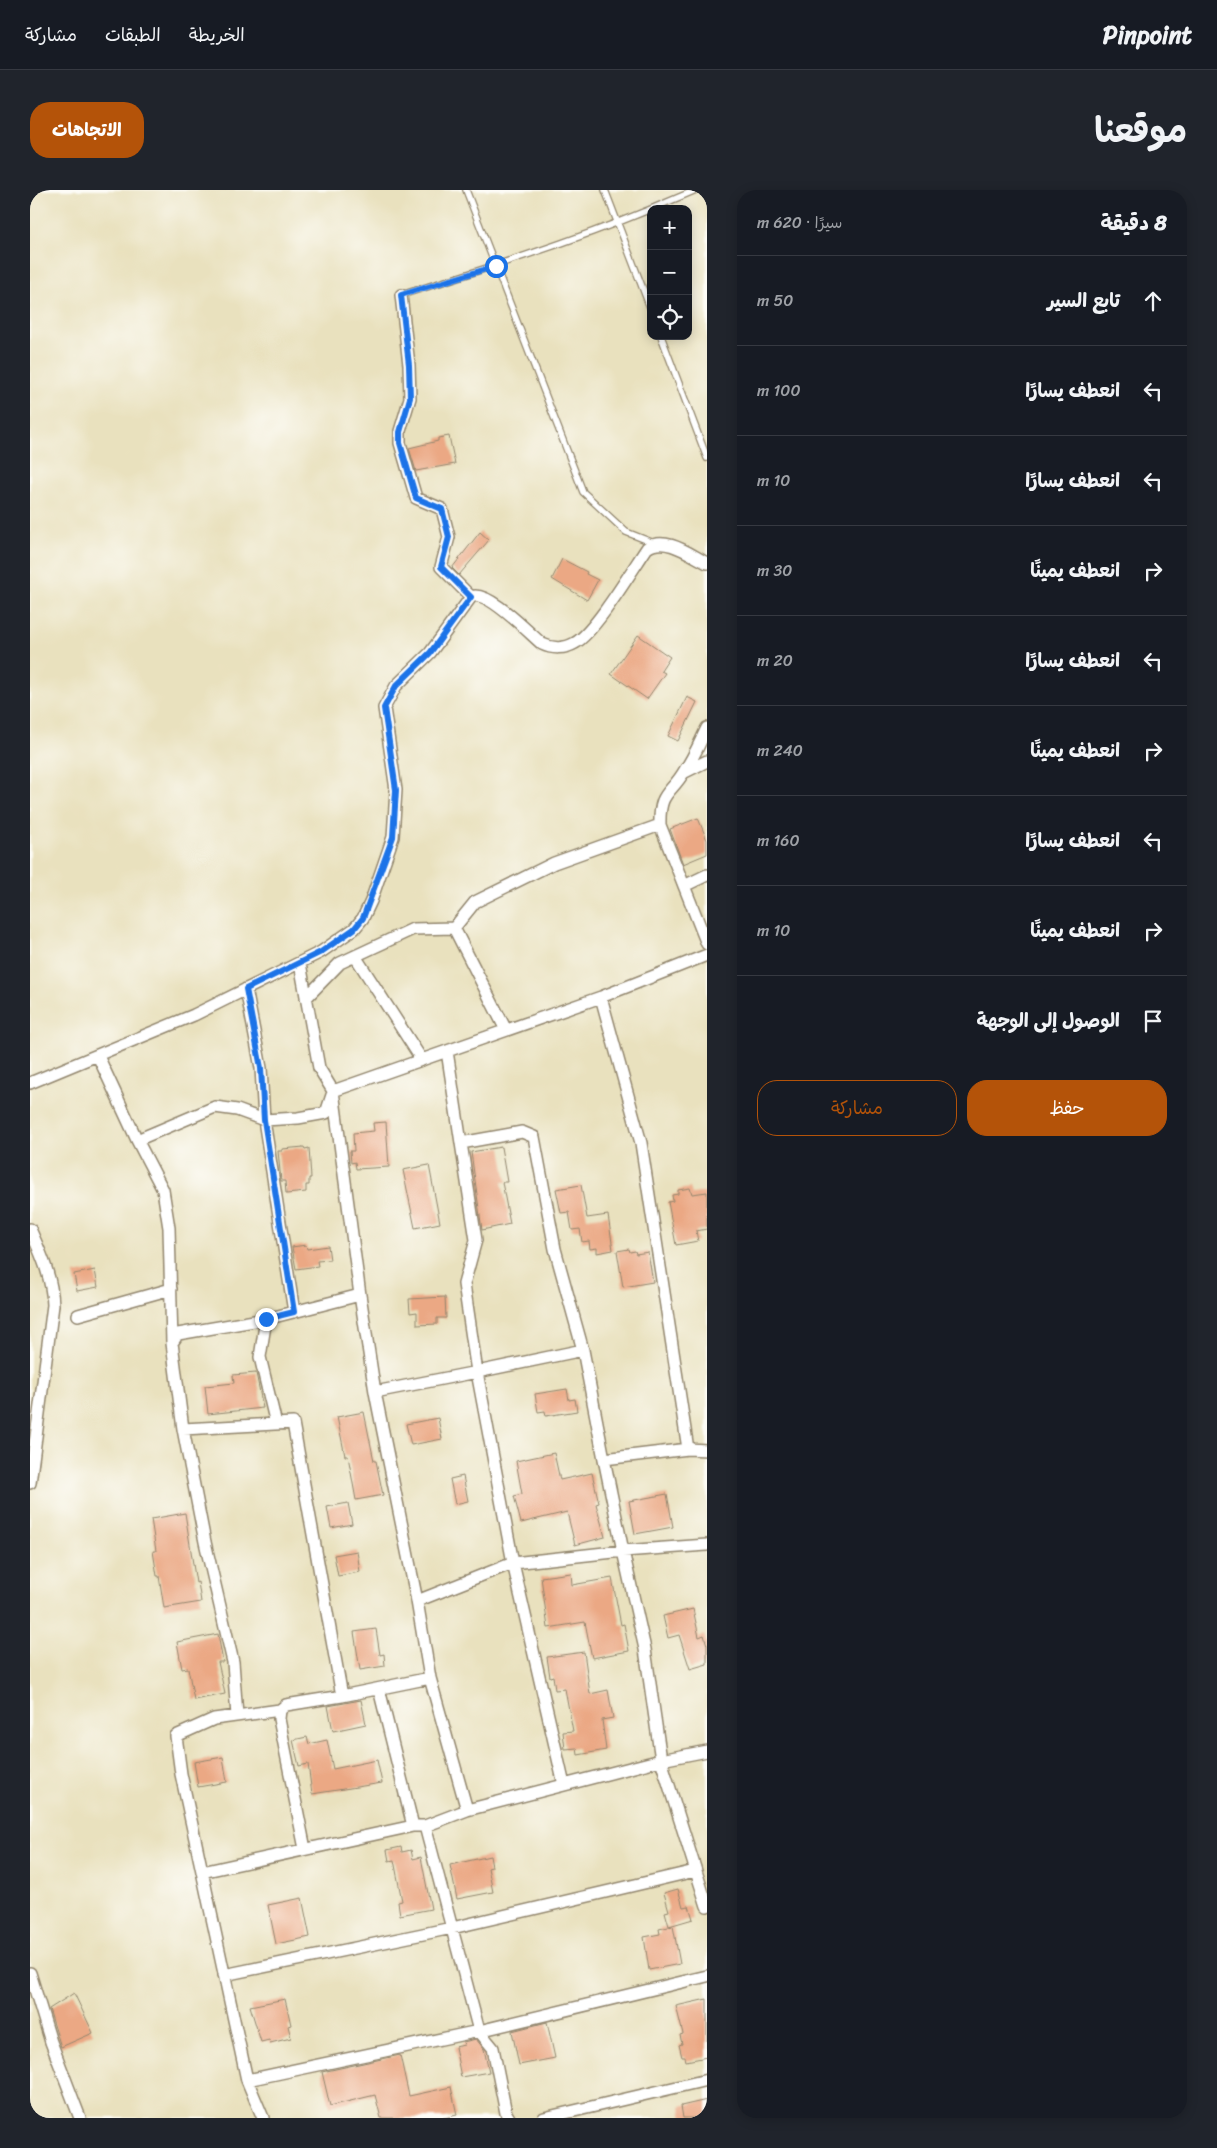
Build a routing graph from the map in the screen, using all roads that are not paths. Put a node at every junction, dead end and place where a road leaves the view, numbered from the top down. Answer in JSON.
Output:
{"nodes":[{"id":1,"x":466,"y":190,"type":"edge"},
{"id":2,"x":605,"y":190,"type":"edge"},
{"id":3,"x":696,"y":190,"type":"edge"},
{"id":4,"x":660,"y":205,"type":"edge"},
{"id":5,"x":647,"y":211,"type":"edge"},
{"id":6,"x":618,"y":223,"type":"junction"},
{"id":7,"x":496,"y":266,"type":"junction"},
{"id":8,"x":401,"y":295,"type":"joint"},
{"id":9,"x":647,"y":299,"type":"edge"},
{"id":10,"x":663,"y":340,"type":"edge"},
{"id":11,"x":707,"y":458,"type":"edge"},
{"id":12,"x":656,"y":544,"type":"junction"},
{"id":13,"x":707,"y":563,"type":"edge"},
{"id":14,"x":471,"y":597,"type":"junction"},
{"id":15,"x":707,"y":728,"type":"edge"},
{"id":16,"x":707,"y":761,"type":"edge"},
{"id":17,"x":685,"y":772,"type":"junction"},
{"id":18,"x":660,"y":825,"type":"junction"},
{"id":19,"x":707,"y":875,"type":"edge"},
{"id":20,"x":684,"y":886,"type":"junction"},
{"id":21,"x":454,"y":928,"type":"junction"},
{"id":22,"x":707,"y":944,"type":"edge"},
{"id":23,"x":707,"y":955,"type":"edge"},
{"id":24,"x":355,"y":956,"type":"junction"},
{"id":25,"x":300,"y":963,"type":"junction"},
{"id":26,"x":246,"y":989,"type":"junction"},
{"id":27,"x":601,"y":997,"type":"junction"},
{"id":28,"x":306,"y":998,"type":"junction"},
{"id":29,"x":506,"y":1030,"type":"junction"},
{"id":30,"x":447,"y":1051,"type":"junction"},
{"id":31,"x":98,"y":1056,"type":"junction"},
{"id":32,"x":422,"y":1060,"type":"junction"},
{"id":33,"x":30,"y":1083,"type":"edge"},
{"id":34,"x":333,"y":1091,"type":"junction"},
{"id":35,"x":264,"y":1120,"type":"junction"},
{"id":36,"x":137,"y":1140,"type":"junction"},
{"id":37,"x":461,"y":1143,"type":"junction"},
{"id":38,"x":30,"y":1229,"type":"edge"},
{"id":39,"x":171,"y":1289,"type":"junction"},
{"id":40,"x":360,"y":1295,"type":"junction"},
{"id":41,"x":294,"y":1312,"type":"junction"},
{"id":42,"x":78,"y":1315,"type":"dead end"},
{"id":43,"x":266,"y":1319,"type":"junction"},
{"id":44,"x":172,"y":1342,"type":"junction"},
{"id":45,"x":583,"y":1350,"type":"junction"},
{"id":46,"x":478,"y":1372,"type":"junction"},
{"id":47,"x":375,"y":1392,"type":"junction"},
{"id":48,"x":276,"y":1424,"type":"junction"},
{"id":49,"x":183,"y":1429,"type":"junction"},
{"id":50,"x":688,"y":1449,"type":"junction"},
{"id":51,"x":707,"y":1450,"type":"edge"},
{"id":52,"x":604,"y":1459,"type":"junction"},
{"id":53,"x":30,"y":1484,"type":"edge"},
{"id":54,"x":707,"y":1545,"type":"edge"},
{"id":55,"x":623,"y":1551,"type":"junction"},
{"id":56,"x":513,"y":1563,"type":"junction"},
{"id":57,"x":417,"y":1601,"type":"junction"},
{"id":58,"x":430,"y":1678,"type":"junction"},
{"id":59,"x":378,"y":1689,"type":"junction"},
{"id":60,"x":342,"y":1696,"type":"junction"},
{"id":61,"x":280,"y":1710,"type":"junction"},
{"id":62,"x":237,"y":1716,"type":"junction"},
{"id":63,"x":707,"y":1751,"type":"edge"},
{"id":64,"x":661,"y":1760,"type":"junction"},
{"id":65,"x":564,"y":1785,"type":"junction"},
{"id":66,"x":467,"y":1810,"type":"junction"},
{"id":67,"x":412,"y":1826,"type":"junction"},
{"id":68,"x":425,"y":1826,"type":"junction"},
{"id":69,"x":305,"y":1849,"type":"junction"},
{"id":70,"x":695,"y":1871,"type":"junction"},
{"id":71,"x":202,"y":1872,"type":"junction"},
{"id":72,"x":707,"y":1906,"type":"edge"},
{"id":73,"x":452,"y":1928,"type":"junction"},
{"id":74,"x":30,"y":1973,"type":"edge"},
{"id":75,"x":224,"y":1976,"type":"junction"},
{"id":76,"x":707,"y":1976,"type":"edge"},
{"id":77,"x":479,"y":2031,"type":"junction"},
{"id":78,"x":247,"y":2080,"type":"junction"},
{"id":79,"x":707,"y":2080,"type":"edge"},
{"id":80,"x":80,"y":2118,"type":"edge"},
{"id":81,"x":263,"y":2118,"type":"edge"},
{"id":82,"x":509,"y":2118,"type":"edge"},
{"id":83,"x":544,"y":2118,"type":"edge"}],
"edges":[{"from":1,"to":7,"type":"lane"},
{"from":2,"to":6,"type":"lane"},
{"from":3,"to":4,"type":"lane"},
{"from":5,"to":6,"type":"lane"},
{"from":6,"to":7,"type":"lane"},
{"from":6,"to":9,"type":"lane"},
{"from":7,"to":8,"type":"lane"},
{"from":7,"to":12,"type":"lane"},
{"from":8,"to":14,"type":"street"},
{"from":10,"to":11,"type":"lane"},
{"from":12,"to":13,"type":"street"},
{"from":12,"to":14,"type":"street"},
{"from":14,"to":25,"type":"street"},
{"from":15,"to":17,"type":"street"},
{"from":16,"to":17,"type":"street"},
{"from":17,"to":18,"type":"street"},
{"from":18,"to":20,"type":"street"},
{"from":18,"to":21,"type":"street"},
{"from":19,"to":20,"type":"street"},
{"from":20,"to":22,"type":"street"},
{"from":21,"to":24,"type":"street"},
{"from":21,"to":29,"type":"street"},
{"from":23,"to":27,"type":"street"},
{"from":24,"to":28,"type":"street"},
{"from":24,"to":32,"type":"street"},
{"from":25,"to":26,"type":"street"},
{"from":25,"to":28,"type":"street"},
{"from":26,"to":31,"type":"street"},
{"from":26,"to":35,"type":"street"},
{"from":27,"to":29,"type":"street"},
{"from":27,"to":50,"type":"street"},
{"from":28,"to":34,"type":"street"},
{"from":29,"to":30,"type":"street"},
{"from":30,"to":32,"type":"street"},
{"from":30,"to":37,"type":"street"},
{"from":31,"to":33,"type":"street"},
{"from":31,"to":36,"type":"street"},
{"from":32,"to":34,"type":"street"},
{"from":34,"to":35,"type":"street"},
{"from":34,"to":40,"type":"street"},
{"from":35,"to":36,"type":"street"},
{"from":35,"to":41,"type":"street"},
{"from":36,"to":39,"type":"street"},
{"from":37,"to":45,"type":"street"},
{"from":37,"to":46,"type":"street"},
{"from":38,"to":53,"type":"street"},
{"from":39,"to":42,"type":"street"},
{"from":39,"to":44,"type":"street"},
{"from":40,"to":41,"type":"street"},
{"from":40,"to":47,"type":"street"},
{"from":41,"to":43,"type":"street"},
{"from":43,"to":44,"type":"street"},
{"from":43,"to":48,"type":"street"},
{"from":44,"to":49,"type":"street"},
{"from":45,"to":46,"type":"street"},
{"from":45,"to":52,"type":"street"},
{"from":46,"to":47,"type":"street"},
{"from":46,"to":56,"type":"street"},
{"from":47,"to":57,"type":"street"},
{"from":48,"to":49,"type":"street"},
{"from":48,"to":60,"type":"street"},
{"from":49,"to":62,"type":"street"},
{"from":50,"to":51,"type":"street"},
{"from":50,"to":52,"type":"street"},
{"from":52,"to":55,"type":"street"},
{"from":54,"to":55,"type":"street"},
{"from":55,"to":56,"type":"street"},
{"from":55,"to":64,"type":"street"},
{"from":56,"to":57,"type":"street"},
{"from":56,"to":65,"type":"street"},
{"from":57,"to":58,"type":"street"},
{"from":58,"to":59,"type":"street"},
{"from":58,"to":66,"type":"street"},
{"from":59,"to":60,"type":"street"},
{"from":59,"to":67,"type":"street"},
{"from":60,"to":61,"type":"street"},
{"from":61,"to":62,"type":"street"},
{"from":61,"to":69,"type":"street"},
{"from":62,"to":71,"type":"street"},
{"from":63,"to":64,"type":"street"},
{"from":64,"to":65,"type":"street"},
{"from":64,"to":70,"type":"street"},
{"from":65,"to":66,"type":"street"},
{"from":66,"to":68,"type":"street"},
{"from":67,"to":68,"type":"street"},
{"from":67,"to":69,"type":"street"},
{"from":68,"to":73,"type":"street"},
{"from":69,"to":71,"type":"street"},
{"from":70,"to":72,"type":"street"},
{"from":70,"to":73,"type":"street"},
{"from":71,"to":75,"type":"street"},
{"from":73,"to":75,"type":"street"},
{"from":73,"to":77,"type":"street"},
{"from":74,"to":80,"type":"street"},
{"from":75,"to":78,"type":"street"},
{"from":76,"to":77,"type":"street"},
{"from":77,"to":78,"type":"street"},
{"from":77,"to":82,"type":"street"},
{"from":78,"to":81,"type":"street"},
{"from":79,"to":83,"type":"street"}]}
